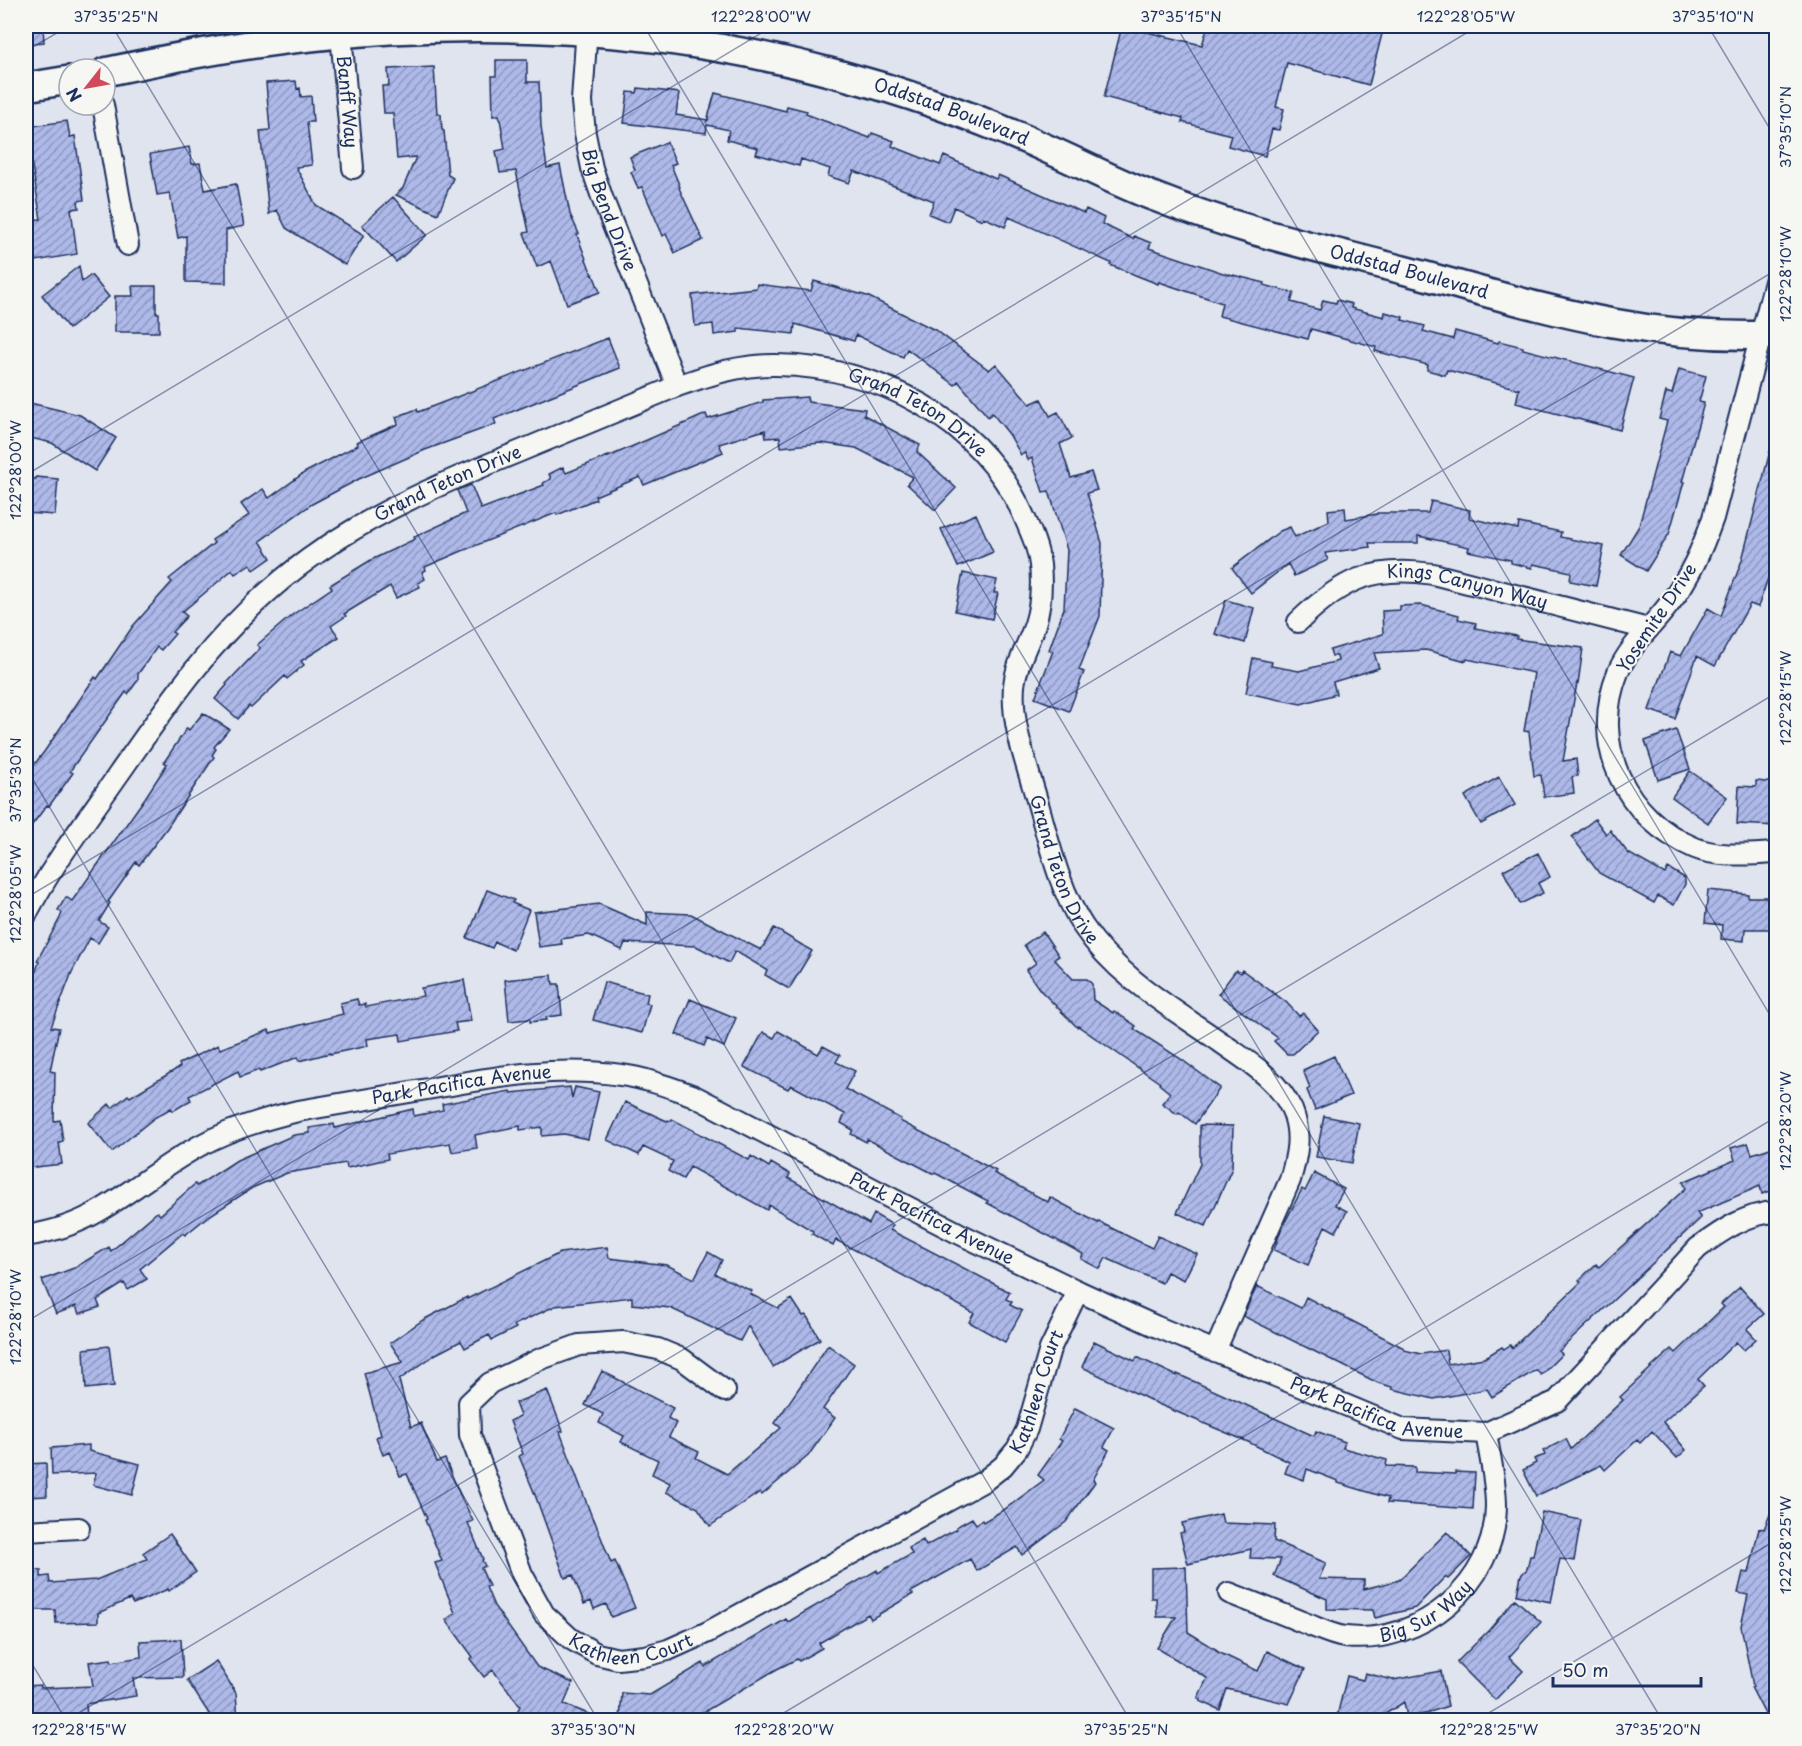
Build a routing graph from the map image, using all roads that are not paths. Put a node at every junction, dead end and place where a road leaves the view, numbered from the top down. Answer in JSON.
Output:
{"nodes":[{"id":1,"x":587,"y":29,"type":"edge"},
{"id":2,"x":341,"y":34,"type":"junction"},
{"id":3,"x":117,"y":70,"type":"edge"},
{"id":4,"x":57,"y":82,"type":"edge"},
{"id":5,"x":26,"y":87,"type":"edge"},
{"id":6,"x":105,"y":117,"type":"edge"},
{"id":7,"x":353,"y":168,"type":"dead end"},
{"id":8,"x":128,"y":245,"type":"dead end"},
{"id":9,"x":1776,"y":278,"type":"edge"},
{"id":10,"x":1768,"y":335,"type":"edge"},
{"id":11,"x":677,"y":386,"type":"junction"},
{"id":12,"x":1298,"y":622,"type":"dead end"},
{"id":13,"x":1648,"y":629,"type":"junction"},
{"id":14,"x":1776,"y":853,"type":"edge"},
{"id":15,"x":26,"y":915,"type":"edge"},
{"id":16,"x":1776,"y":1212,"type":"edge"},
{"id":17,"x":26,"y":1236,"type":"edge"},
{"id":18,"x":1078,"y":1291,"type":"junction"},
{"id":19,"x":1215,"y":1351,"type":"junction"},
{"id":20,"x":725,"y":1391,"type":"dead end"},
{"id":21,"x":1486,"y":1433,"type":"junction"},
{"id":22,"x":79,"y":1528,"type":"dead end"},
{"id":23,"x":26,"y":1531,"type":"edge"},
{"id":24,"x":1229,"y":1593,"type":"dead end"}],
"edges":[{"from":1,"to":2,"type":"street","name":"Oddstad Boulevard"},
{"from":1,"to":10,"type":"street","name":"Oddstad Boulevard"},
{"from":1,"to":11,"type":"street","name":"Big Bend Drive"},
{"from":2,"to":3,"type":"street","name":"Oddstad Boulevard"},
{"from":2,"to":7,"type":"street","name":"Banff Way"},
{"from":4,"to":5,"type":"street"},
{"from":6,"to":8,"type":"street"},
{"from":9,"to":10,"type":"street","name":"Yosemite Drive"},
{"from":10,"to":13,"type":"street","name":"Yosemite Drive"},
{"from":11,"to":15,"type":"street","name":"Grand Teton Drive"},
{"from":11,"to":19,"type":"street","name":"Grand Teton Drive"},
{"from":12,"to":13,"type":"street","name":"Kings Canyon Way"},
{"from":13,"to":14,"type":"street","name":"Yosemite Drive"},
{"from":16,"to":21,"type":"street","name":"Park Pacifica Avenue"},
{"from":17,"to":18,"type":"street","name":"Park Pacifica Avenue"},
{"from":18,"to":19,"type":"street","name":"Park Pacifica Avenue"},
{"from":18,"to":20,"type":"street","name":"Kathleen Court"},
{"from":19,"to":21,"type":"street","name":"Park Pacifica Avenue"},
{"from":21,"to":24,"type":"street","name":"Big Sur Way"},
{"from":22,"to":23,"type":"street"}]}
